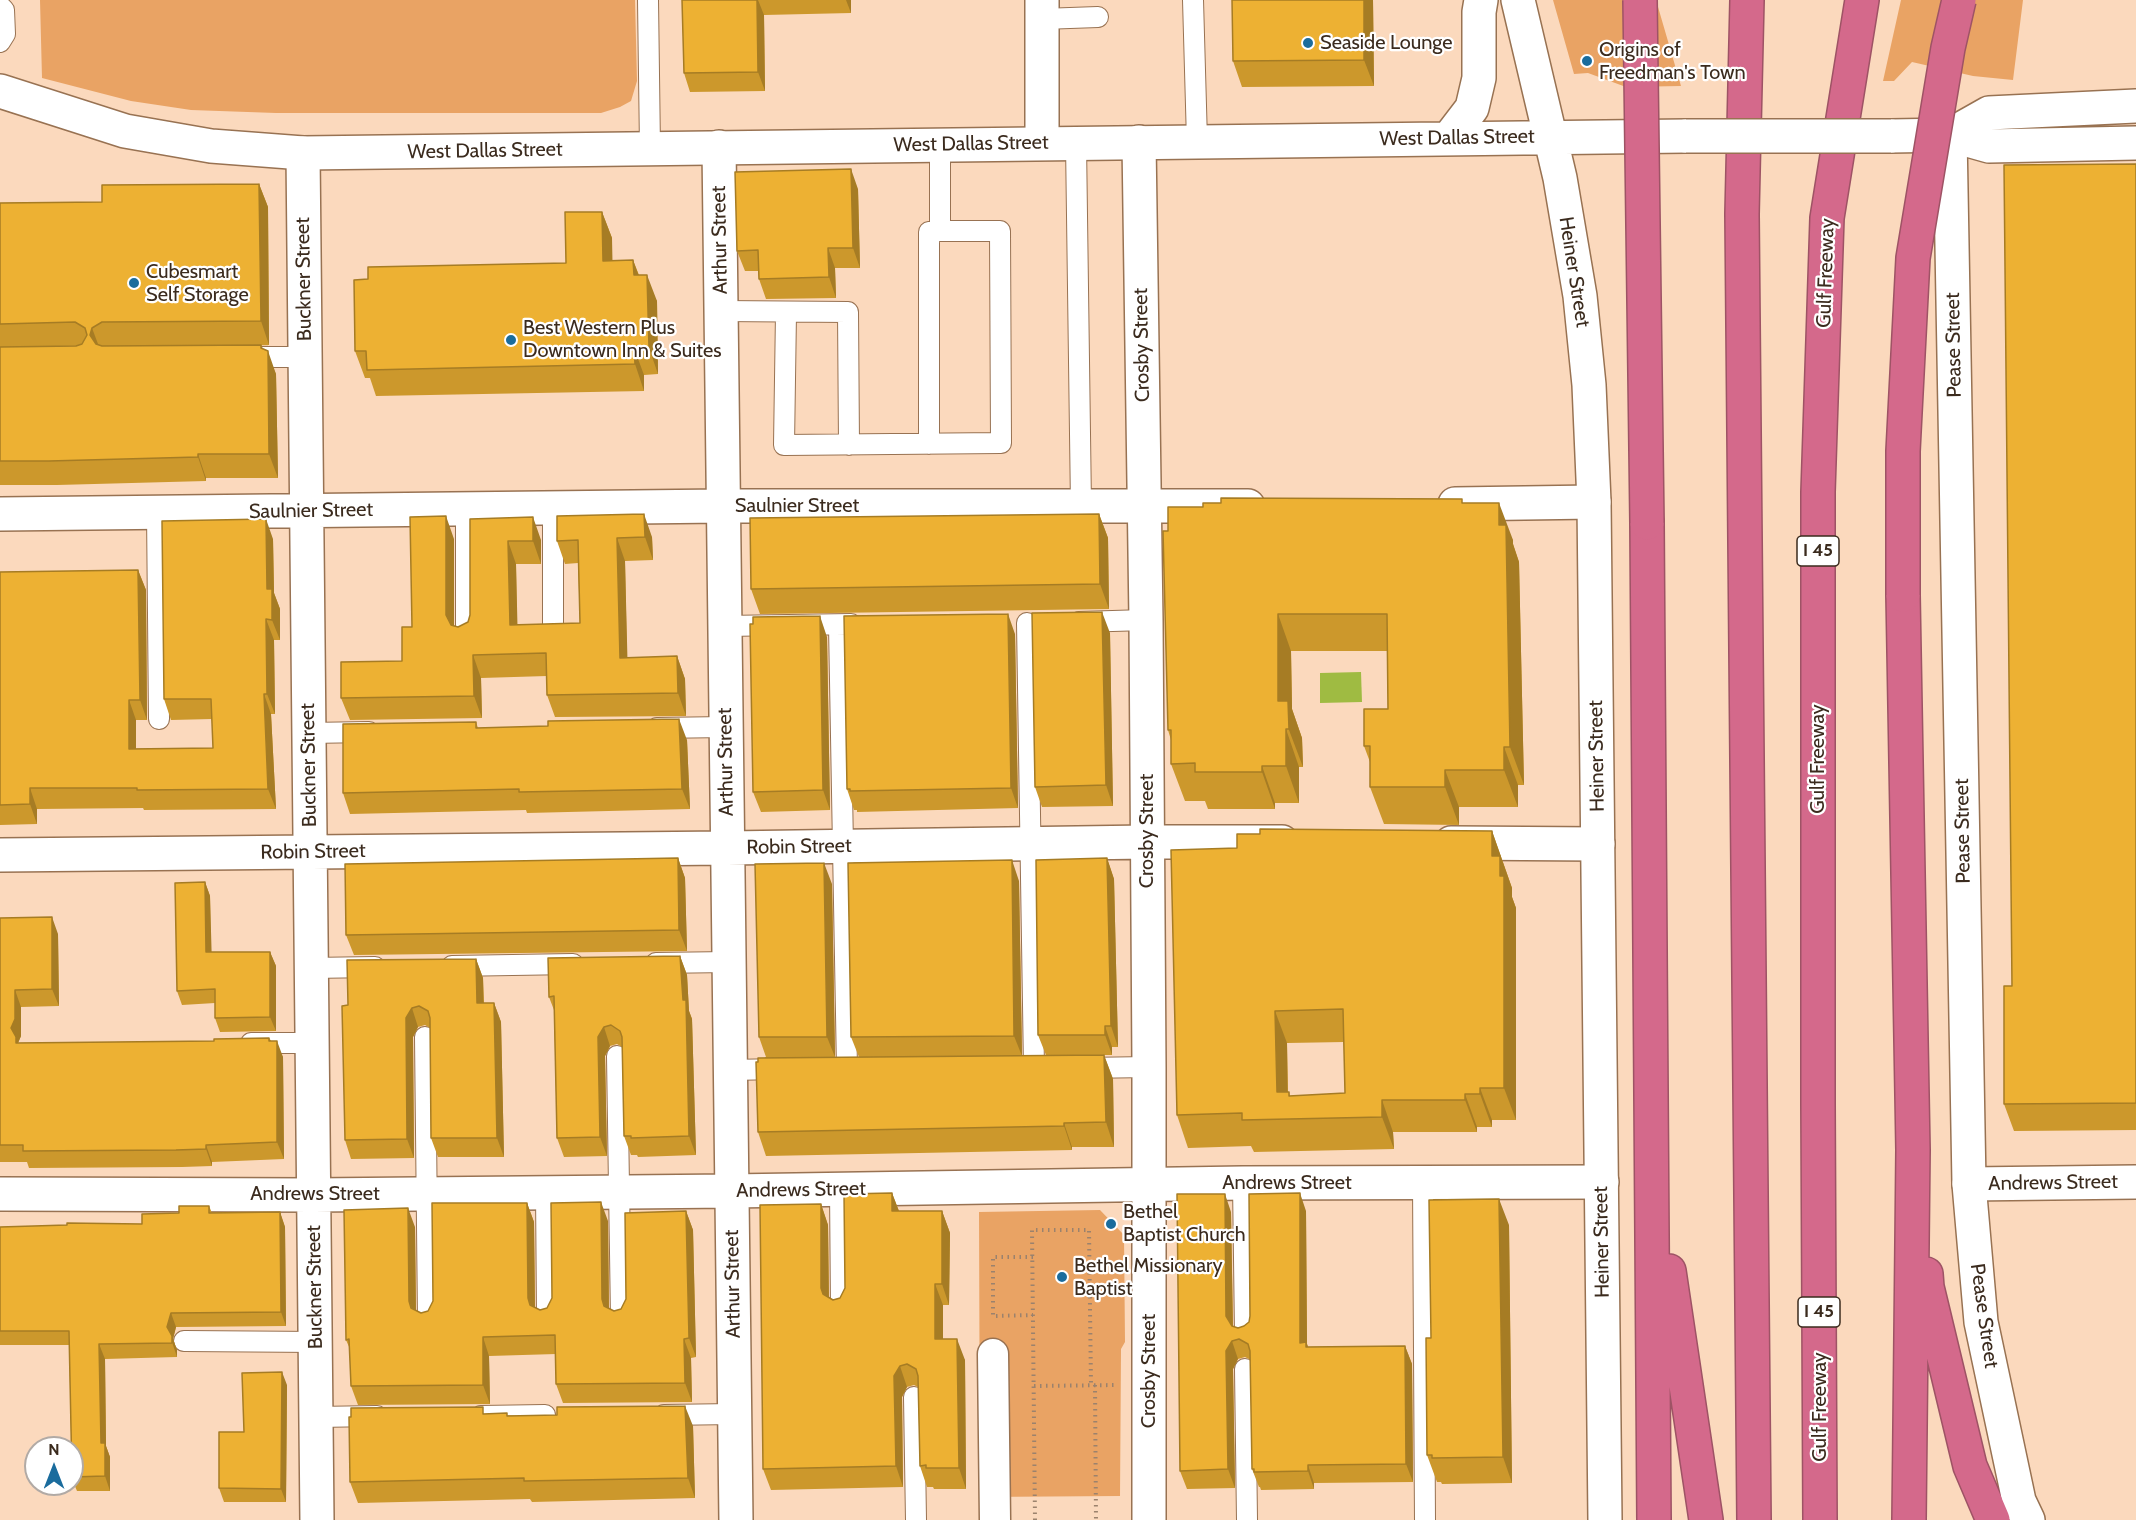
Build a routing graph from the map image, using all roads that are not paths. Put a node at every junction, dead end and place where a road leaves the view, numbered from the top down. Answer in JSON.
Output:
{"nodes":[{"id":1,"x":648,"y":0,"type":"edge"},
{"id":2,"x":1193,"y":0,"type":"edge"},
{"id":3,"x":1481,"y":0,"type":"edge"},
{"id":4,"x":1518,"y":0,"type":"edge"},
{"id":5,"x":1640,"y":0,"type":"edge"},
{"id":6,"x":1747,"y":0,"type":"edge"},
{"id":7,"x":1862,"y":0,"type":"edge"},
{"id":8,"x":1959,"y":0,"type":"edge"},
{"id":9,"x":0,"y":6,"type":"edge"},
{"id":10,"x":1042,"y":9,"type":"edge"},
{"id":11,"x":1098,"y":17,"type":"dead end"},
{"id":12,"x":0,"y":42,"type":"edge"},
{"id":13,"x":0,"y":92,"type":"edge"},
{"id":14,"x":2136,"y":106,"type":"edge"},
{"id":15,"x":1950,"y":135,"type":"junction"},
{"id":16,"x":1550,"y":137,"type":"junction"},
{"id":17,"x":1449,"y":138,"type":"junction"},
{"id":18,"x":1197,"y":141,"type":"junction"},
{"id":19,"x":1076,"y":142,"type":"junction"},
{"id":20,"x":1139,"y":142,"type":"junction"},
{"id":21,"x":1042,"y":143,"type":"junction"},
{"id":22,"x":2136,"y":143,"type":"edge"},
{"id":23,"x":940,"y":145,"type":"junction"},
{"id":24,"x":719,"y":147,"type":"junction"},
{"id":25,"x":650,"y":148,"type":"junction"},
{"id":26,"x":303,"y":153,"type":"junction"},
{"id":27,"x":940,"y":231,"type":"junction"},
{"id":28,"x":721,"y":311,"type":"junction"},
{"id":29,"x":786,"y":313,"type":"junction"},
{"id":30,"x":225,"y":357,"type":"edge"},
{"id":31,"x":305,"y":357,"type":"junction"},
{"id":32,"x":929,"y":444,"type":"junction"},
{"id":33,"x":849,"y":445,"type":"junction"},
{"id":34,"x":1594,"y":502,"type":"junction"},
{"id":35,"x":1423,"y":504,"type":"edge"},
{"id":36,"x":723,"y":506,"type":"junction"},
{"id":37,"x":1081,"y":506,"type":"junction"},
{"id":38,"x":1145,"y":506,"type":"junction"},
{"id":39,"x":1273,"y":506,"type":"edge"},
{"id":40,"x":553,"y":508,"type":"junction"},
{"id":41,"x":466,"y":509,"type":"junction"},
{"id":42,"x":307,"y":511,"type":"junction"},
{"id":43,"x":157,"y":512,"type":"junction"},
{"id":44,"x":0,"y":514,"type":"edge"},
{"id":45,"x":1146,"y":620,"type":"junction"},
{"id":46,"x":1004,"y":623,"type":"edge"},
{"id":47,"x":1027,"y":623,"type":"junction"},
{"id":48,"x":875,"y":624,"type":"edge"},
{"id":49,"x":553,"y":625,"type":"edge"},
{"id":50,"x":840,"y":625,"type":"junction"},
{"id":51,"x":725,"y":626,"type":"junction"},
{"id":52,"x":466,"y":638,"type":"edge"},
{"id":53,"x":159,"y":719,"type":"dead end"},
{"id":54,"x":726,"y":727,"type":"junction"},
{"id":55,"x":642,"y":728,"type":"edge"},
{"id":56,"x":392,"y":732,"type":"edge"},
{"id":57,"x":309,"y":733,"type":"junction"},
{"id":58,"x":1147,"y":842,"type":"junction"},
{"id":59,"x":1313,"y":843,"type":"edge"},
{"id":60,"x":1420,"y":843,"type":"edge"},
{"id":61,"x":1031,"y":844,"type":"junction"},
{"id":62,"x":1598,"y":844,"type":"junction"},
{"id":63,"x":843,"y":847,"type":"junction"},
{"id":64,"x":727,"y":848,"type":"junction"},
{"id":65,"x":310,"y":852,"type":"junction"},
{"id":66,"x":0,"y":855,"type":"edge"},
{"id":67,"x":729,"y":962,"type":"junction"},
{"id":68,"x":597,"y":964,"type":"edge"},
{"id":69,"x":633,"y":964,"type":"edge"},
{"id":70,"x":431,"y":966,"type":"edge"},
{"id":71,"x":395,"y":967,"type":"edge"},
{"id":72,"x":311,"y":968,"type":"junction"},
{"id":73,"x":424,"y":1037,"type":"dead end"},
{"id":74,"x":312,"y":1043,"type":"junction"},
{"id":75,"x":230,"y":1044,"type":"edge"},
{"id":76,"x":617,"y":1056,"type":"dead end"},
{"id":77,"x":1149,"y":1067,"type":"junction"},
{"id":78,"x":1011,"y":1068,"type":"edge"},
{"id":79,"x":1034,"y":1068,"type":"junction"},
{"id":80,"x":801,"y":1069,"type":"edge"},
{"id":81,"x":824,"y":1069,"type":"edge"},
{"id":82,"x":848,"y":1069,"type":"junction"},
{"id":83,"x":871,"y":1069,"type":"edge"},
{"id":84,"x":730,"y":1070,"type":"junction"},
{"id":85,"x":1652,"y":1150,"type":"junction"},
{"id":86,"x":1913,"y":1150,"type":"junction"},
{"id":87,"x":1423,"y":1182,"type":"junction"},
{"id":88,"x":1602,"y":1182,"type":"junction"},
{"id":89,"x":2136,"y":1182,"type":"edge"},
{"id":90,"x":1243,"y":1183,"type":"junction"},
{"id":91,"x":1969,"y":1184,"type":"junction"},
{"id":92,"x":1149,"y":1186,"type":"junction"},
{"id":93,"x":840,"y":1190,"type":"junction"},
{"id":94,"x":546,"y":1191,"type":"junction"},
{"id":95,"x":620,"y":1191,"type":"junction"},
{"id":96,"x":732,"y":1191,"type":"junction"},
{"id":97,"x":426,"y":1193,"type":"junction"},
{"id":98,"x":0,"y":1194,"type":"edge"},
{"id":99,"x":314,"y":1195,"type":"junction"},
{"id":100,"x":841,"y":1309,"type":"edge"},
{"id":101,"x":547,"y":1317,"type":"edge"},
{"id":102,"x":621,"y":1318,"type":"edge"},
{"id":103,"x":428,"y":1320,"type":"edge"},
{"id":104,"x":1245,"y":1334,"type":"edge"},
{"id":105,"x":184,"y":1341,"type":"dead end"},
{"id":106,"x":316,"y":1342,"type":"junction"},
{"id":107,"x":993,"y":1354,"type":"dead end"},
{"id":108,"x":1245,"y":1369,"type":"dead end"},
{"id":109,"x":914,"y":1397,"type":"dead end"},
{"id":110,"x":734,"y":1414,"type":"junction"},
{"id":111,"x":567,"y":1415,"type":"edge"},
{"id":112,"x":651,"y":1415,"type":"edge"},
{"id":113,"x":400,"y":1416,"type":"edge"},
{"id":114,"x":460,"y":1416,"type":"edge"},
{"id":115,"x":316,"y":1417,"type":"junction"},
{"id":116,"x":317,"y":1520,"type":"edge"},
{"id":117,"x":736,"y":1520,"type":"edge"},
{"id":118,"x":916,"y":1520,"type":"edge"},
{"id":119,"x":995,"y":1520,"type":"edge"},
{"id":120,"x":1149,"y":1520,"type":"edge"},
{"id":121,"x":1247,"y":1520,"type":"edge"},
{"id":122,"x":1425,"y":1520,"type":"edge"},
{"id":123,"x":1605,"y":1520,"type":"edge"},
{"id":124,"x":1654,"y":1520,"type":"edge"},
{"id":125,"x":1706,"y":1520,"type":"edge"},
{"id":126,"x":1754,"y":1520,"type":"edge"},
{"id":127,"x":1821,"y":1520,"type":"edge"},
{"id":128,"x":1909,"y":1520,"type":"edge"},
{"id":129,"x":1993,"y":1520,"type":"edge"},
{"id":130,"x":2028,"y":1520,"type":"edge"}],
"edges":[{"from":1,"to":25,"type":"lane"},
{"from":2,"to":18,"type":"lane"},
{"from":3,"to":17,"type":"street"},
{"from":4,"to":16,"type":"street","name":"Heiner Street"},
{"from":5,"to":85,"type":"highway","bridge":true},
{"from":6,"to":126,"type":"highway"},
{"from":7,"to":127,"type":"highway","name":"Gulf Freeway","number":"I 45"},
{"from":8,"to":86,"type":"highway","bridge":true},
{"from":9,"to":12,"type":"lane"},
{"from":10,"to":11,"type":"lane"},
{"from":10,"to":21,"type":"street"},
{"from":13,"to":26,"type":"street","name":"West Dallas Street"},
{"from":14,"to":15,"type":"street","name":"West Dallas Street"},
{"from":15,"to":16,"type":"street","name":"West Dallas Street","bridge":true},
{"from":15,"to":22,"type":"street","name":"West Dallas Street"},
{"from":15,"to":91,"type":"street","name":"Pease Street"},
{"from":16,"to":17,"type":"street","name":"West Dallas Street"},
{"from":16,"to":34,"type":"street","name":"Heiner Street"},
{"from":17,"to":18,"type":"street","name":"West Dallas Street"},
{"from":18,"to":20,"type":"street","name":"West Dallas Street"},
{"from":19,"to":20,"type":"street","name":"West Dallas Street"},
{"from":19,"to":21,"type":"street","name":"West Dallas Street"},
{"from":19,"to":37,"type":"lane"},
{"from":20,"to":38,"type":"street","name":"Crosby Street"},
{"from":21,"to":23,"type":"street","name":"West Dallas Street"},
{"from":23,"to":24,"type":"street","name":"West Dallas Street"},
{"from":23,"to":27,"type":"lane"},
{"from":24,"to":25,"type":"street","name":"West Dallas Street"},
{"from":24,"to":28,"type":"street","name":"Arthur Street"},
{"from":25,"to":26,"type":"street","name":"West Dallas Street"},
{"from":26,"to":31,"type":"street","name":"Buckner Street"},
{"from":27,"to":32,"type":"lane"},
{"from":27,"to":32,"type":"lane"},
{"from":28,"to":29,"type":"lane"},
{"from":28,"to":36,"type":"street","name":"Arthur Street"},
{"from":29,"to":33,"type":"lane"},
{"from":29,"to":33,"type":"lane"},
{"from":30,"to":31,"type":"lane"},
{"from":31,"to":42,"type":"street","name":"Buckner Street"},
{"from":32,"to":33,"type":"lane"},
{"from":34,"to":35,"type":"street"},
{"from":34,"to":62,"type":"street","name":"Heiner Street"},
{"from":36,"to":37,"type":"street","name":"Saulnier Street"},
{"from":36,"to":40,"type":"street","name":"Saulnier Street"},
{"from":36,"to":51,"type":"street","name":"Arthur Street"},
{"from":37,"to":38,"type":"street","name":"Saulnier Street"},
{"from":38,"to":39,"type":"street","name":"Saulnier Street"},
{"from":38,"to":45,"type":"street","name":"Crosby Street"},
{"from":40,"to":41,"type":"street","name":"Saulnier Street"},
{"from":40,"to":49,"type":"lane"},
{"from":41,"to":42,"type":"street","name":"Saulnier Street"},
{"from":41,"to":52,"type":"lane"},
{"from":42,"to":43,"type":"street","name":"Saulnier Street"},
{"from":42,"to":57,"type":"street","name":"Buckner Street"},
{"from":43,"to":44,"type":"street","name":"Saulnier Street"},
{"from":43,"to":53,"type":"lane"},
{"from":45,"to":47,"type":"lane"},
{"from":45,"to":58,"type":"street","name":"Crosby Street"},
{"from":46,"to":47,"type":"lane"},
{"from":47,"to":61,"type":"lane"},
{"from":48,"to":50,"type":"lane"},
{"from":50,"to":51,"type":"lane"},
{"from":50,"to":63,"type":"lane"},
{"from":51,"to":54,"type":"street","name":"Arthur Street"},
{"from":54,"to":55,"type":"lane"},
{"from":54,"to":64,"type":"street","name":"Arthur Street"},
{"from":56,"to":57,"type":"lane"},
{"from":57,"to":65,"type":"street","name":"Buckner Street"},
{"from":58,"to":59,"type":"street","name":"Robin Street"},
{"from":58,"to":61,"type":"street","name":"Robin Street"},
{"from":58,"to":77,"type":"street","name":"Crosby Street"},
{"from":60,"to":62,"type":"street"},
{"from":61,"to":63,"type":"street","name":"Robin Street"},
{"from":61,"to":79,"type":"lane"},
{"from":62,"to":88,"type":"street","name":"Heiner Street"},
{"from":63,"to":64,"type":"street","name":"Robin Street"},
{"from":63,"to":82,"type":"lane"},
{"from":64,"to":65,"type":"street","name":"Robin Street"},
{"from":64,"to":67,"type":"street","name":"Arthur Street"},
{"from":65,"to":66,"type":"street","name":"Robin Street"},
{"from":65,"to":72,"type":"street","name":"Buckner Street"},
{"from":67,"to":69,"type":"lane"},
{"from":67,"to":84,"type":"street","name":"Arthur Street"},
{"from":68,"to":70,"type":"lane"},
{"from":71,"to":72,"type":"lane"},
{"from":72,"to":74,"type":"street","name":"Buckner Street"},
{"from":73,"to":97,"type":"lane"},
{"from":74,"to":75,"type":"lane"},
{"from":74,"to":99,"type":"street","name":"Buckner Street"},
{"from":76,"to":95,"type":"lane"},
{"from":77,"to":79,"type":"lane"},
{"from":77,"to":92,"type":"street","name":"Crosby Street"},
{"from":78,"to":79,"type":"lane"},
{"from":80,"to":84,"type":"lane"},
{"from":81,"to":82,"type":"lane"},
{"from":82,"to":83,"type":"lane"},
{"from":84,"to":96,"type":"street","name":"Arthur Street"},
{"from":85,"to":124,"type":"highway"},
{"from":85,"to":125,"type":"highway"},
{"from":86,"to":128,"type":"highway"},
{"from":86,"to":129,"type":"highway"},
{"from":87,"to":88,"type":"street","name":"Andrews Street"},
{"from":87,"to":90,"type":"street","name":"Andrews Street"},
{"from":87,"to":122,"type":"lane"},
{"from":88,"to":123,"type":"street","name":"Heiner Street"},
{"from":89,"to":91,"type":"street","name":"Andrews Street"},
{"from":90,"to":92,"type":"street","name":"Andrews Street"},
{"from":90,"to":104,"type":"lane"},
{"from":91,"to":130,"type":"street","name":"Pease Street"},
{"from":92,"to":93,"type":"street","name":"Andrews Street"},
{"from":92,"to":120,"type":"street","name":"Crosby Street"},
{"from":93,"to":96,"type":"street","name":"Andrews Street"},
{"from":93,"to":100,"type":"lane"},
{"from":94,"to":95,"type":"street","name":"Andrews Street"},
{"from":94,"to":97,"type":"street","name":"Andrews Street"},
{"from":94,"to":101,"type":"lane"},
{"from":95,"to":96,"type":"street","name":"Andrews Street"},
{"from":95,"to":102,"type":"lane"},
{"from":96,"to":110,"type":"street","name":"Arthur Street"},
{"from":97,"to":99,"type":"street","name":"Andrews Street"},
{"from":97,"to":103,"type":"lane"},
{"from":98,"to":99,"type":"street","name":"Andrews Street"},
{"from":99,"to":106,"type":"street","name":"Buckner Street"},
{"from":105,"to":106,"type":"lane"},
{"from":106,"to":115,"type":"street","name":"Buckner Street"},
{"from":107,"to":119,"type":"street"},
{"from":108,"to":121,"type":"lane"},
{"from":109,"to":118,"type":"lane"},
{"from":110,"to":112,"type":"lane"},
{"from":110,"to":117,"type":"street","name":"Arthur Street"},
{"from":111,"to":114,"type":"lane"},
{"from":113,"to":115,"type":"lane"},
{"from":115,"to":116,"type":"street","name":"Buckner Street"}]}
